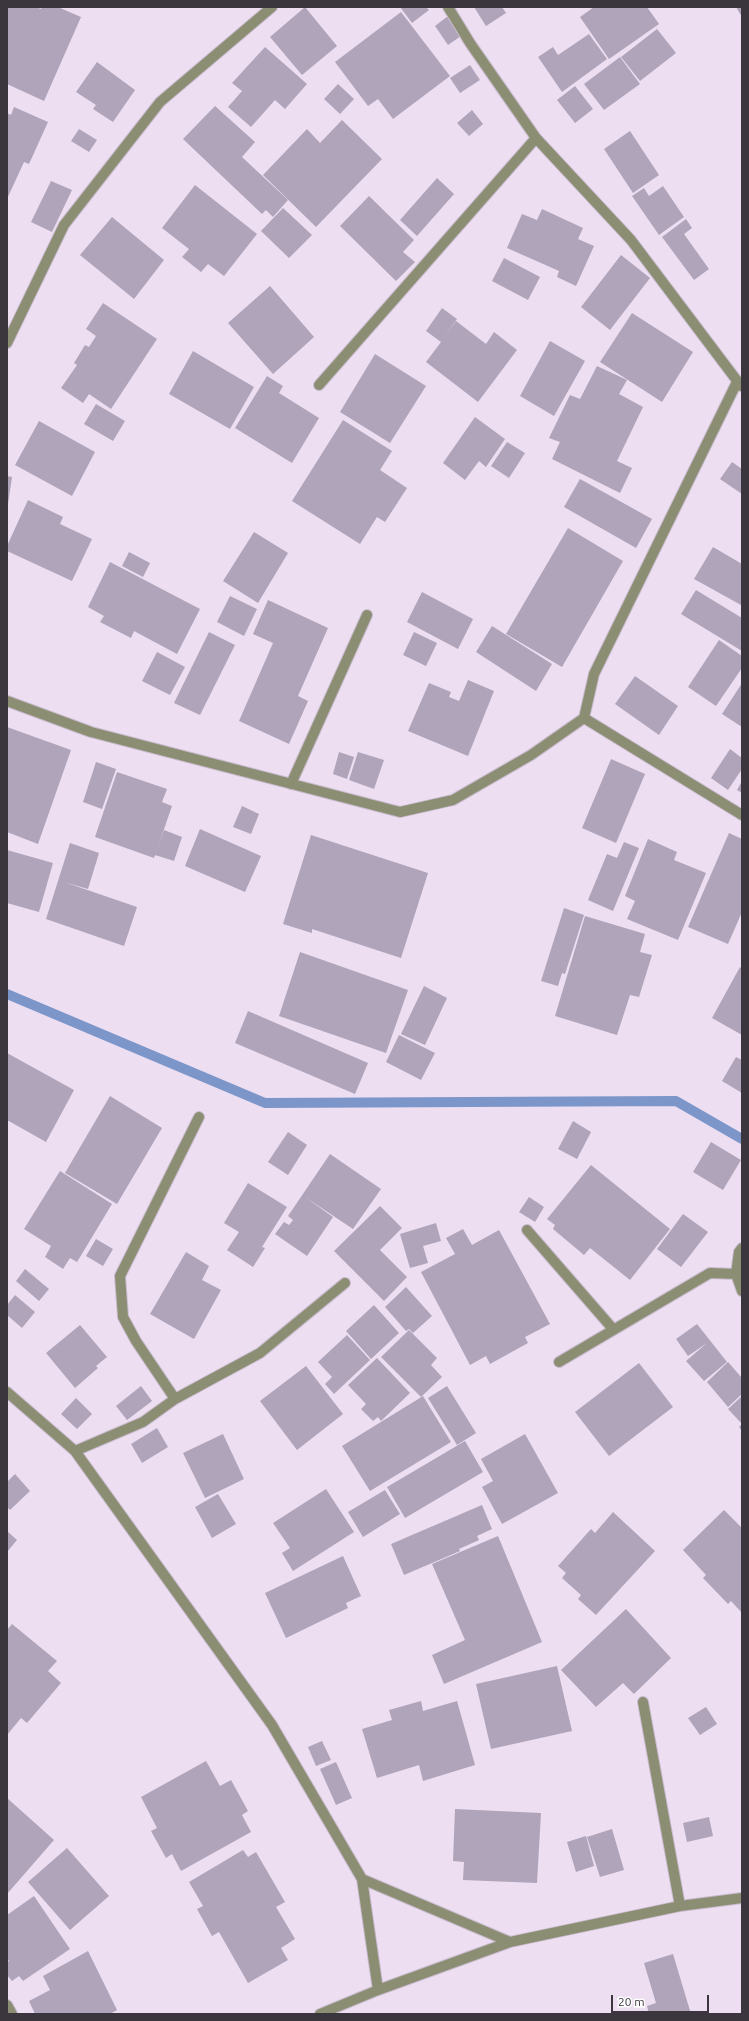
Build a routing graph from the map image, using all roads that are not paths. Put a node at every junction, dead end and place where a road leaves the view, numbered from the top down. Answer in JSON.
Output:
{"nodes":[{"id":1,"x":272,"y":7,"type":"edge"},
{"id":2,"x":448,"y":7,"type":"edge"},
{"id":3,"x":536,"y":138,"type":"junction"},
{"id":4,"x":7,"y":344,"type":"edge"},
{"id":5,"x":319,"y":385,"type":"dead end"},
{"id":6,"x":739,"y":385,"type":"edge"},
{"id":7,"x":367,"y":615,"type":"dead end"},
{"id":8,"x":7,"y":701,"type":"edge"},
{"id":9,"x":584,"y":718,"type":"junction"},
{"id":10,"x":291,"y":784,"type":"junction"},
{"id":11,"x":742,"y":815,"type":"edge"},
{"id":12,"x":199,"y":1117,"type":"dead end"},
{"id":13,"x":527,"y":1230,"type":"dead end"},
{"id":14,"x":742,"y":1248,"type":"edge"},
{"id":15,"x":736,"y":1274,"type":"junction"},
{"id":16,"x":345,"y":1284,"type":"dead end"},
{"id":17,"x":742,"y":1291,"type":"edge"},
{"id":18,"x":613,"y":1329,"type":"junction"},
{"id":19,"x":559,"y":1362,"type":"dead end"},
{"id":20,"x":7,"y":1392,"type":"edge"},
{"id":21,"x":175,"y":1399,"type":"junction"},
{"id":22,"x":75,"y":1451,"type":"junction"},
{"id":23,"x":643,"y":1702,"type":"dead end"},
{"id":24,"x":362,"y":1878,"type":"junction"},
{"id":25,"x":742,"y":1898,"type":"edge"},
{"id":26,"x":680,"y":1906,"type":"junction"},
{"id":27,"x":510,"y":1942,"type":"junction"},
{"id":28,"x":378,"y":1990,"type":"junction"},
{"id":29,"x":7,"y":2005,"type":"edge"},
{"id":30,"x":12,"y":2014,"type":"edge"},
{"id":31,"x":320,"y":2014,"type":"edge"}],
"edges":[{"from":1,"to":4,"type":"street"},
{"from":2,"to":3,"type":"street"},
{"from":3,"to":5,"type":"street"},
{"from":3,"to":6,"type":"street"},
{"from":6,"to":9,"type":"street"},
{"from":7,"to":10,"type":"street"},
{"from":8,"to":10,"type":"street"},
{"from":9,"to":10,"type":"street"},
{"from":9,"to":11,"type":"street"},
{"from":12,"to":21,"type":"street"},
{"from":13,"to":18,"type":"street"},
{"from":14,"to":15,"type":"street"},
{"from":15,"to":17,"type":"street"},
{"from":15,"to":18,"type":"street"},
{"from":16,"to":21,"type":"street"},
{"from":18,"to":19,"type":"street"},
{"from":20,"to":22,"type":"street"},
{"from":21,"to":22,"type":"street"},
{"from":22,"to":24,"type":"street"},
{"from":23,"to":26,"type":"street"},
{"from":24,"to":27,"type":"street"},
{"from":24,"to":28,"type":"street"},
{"from":25,"to":26,"type":"street"},
{"from":26,"to":27,"type":"street"},
{"from":27,"to":28,"type":"street"},
{"from":28,"to":31,"type":"street"},
{"from":29,"to":30,"type":"street"}]}
